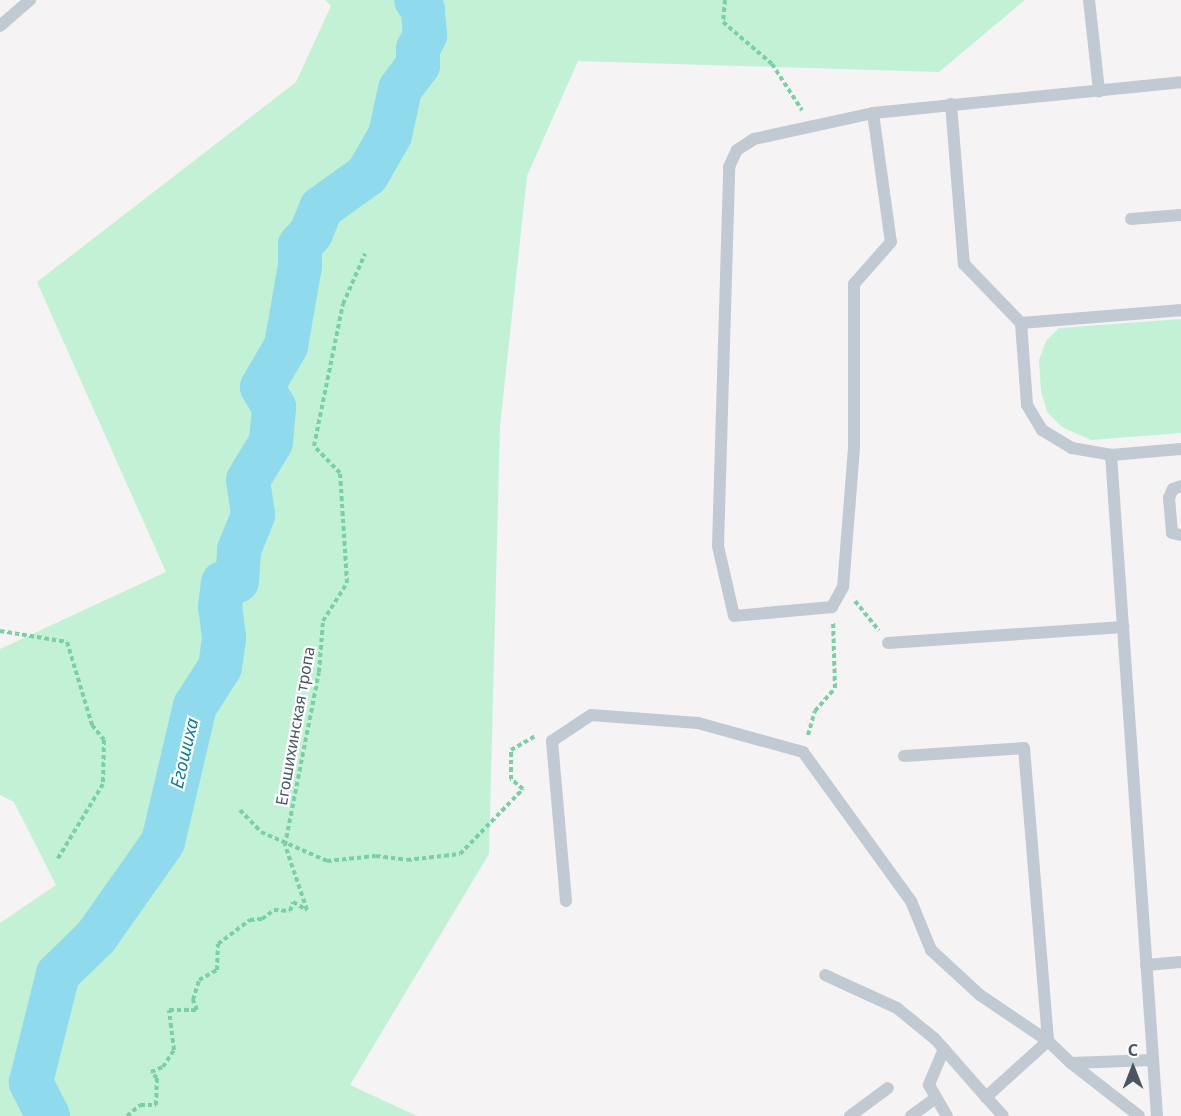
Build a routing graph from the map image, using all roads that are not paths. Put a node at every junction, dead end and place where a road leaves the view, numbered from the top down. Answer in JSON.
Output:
{"nodes":[{"id":1,"x":30,"y":0,"type":"edge"},
{"id":2,"x":1089,"y":0,"type":"edge"},
{"id":3,"x":0,"y":26,"type":"edge"},
{"id":4,"x":1181,"y":82,"type":"edge"},
{"id":5,"x":1099,"y":91,"type":"junction"},
{"id":6,"x":951,"y":104,"type":"junction"},
{"id":7,"x":873,"y":113,"type":"junction"},
{"id":8,"x":1181,"y":215,"type":"edge"},
{"id":9,"x":1131,"y":219,"type":"dead end"},
{"id":10,"x":1181,"y":310,"type":"edge"},
{"id":11,"x":1021,"y":323,"type":"junction"},
{"id":12,"x":1181,"y":449,"type":"edge"},
{"id":13,"x":1110,"y":455,"type":"junction"},
{"id":14,"x":1181,"y":486,"type":"edge"},
{"id":15,"x":1181,"y":535,"type":"edge"},
{"id":16,"x":1123,"y":627,"type":"junction"},
{"id":17,"x":888,"y":643,"type":"road end"},
{"id":18,"x":904,"y":756,"type":"dead end"},
{"id":19,"x":566,"y":900,"type":"dead end"},
{"id":20,"x":1181,"y":962,"type":"edge"},
{"id":21,"x":1146,"y":965,"type":"junction"},
{"id":22,"x":825,"y":975,"type":"dead end"},
{"id":23,"x":1048,"y":1041,"type":"junction"},
{"id":24,"x":944,"y":1049,"type":"junction"},
{"id":25,"x":1153,"y":1060,"type":"junction"},
{"id":26,"x":1071,"y":1063,"type":"junction"},
{"id":27,"x":888,"y":1088,"type":"dead end"},
{"id":28,"x":986,"y":1097,"type":"junction"},
{"id":29,"x":934,"y":1099,"type":"junction"},
{"id":30,"x":850,"y":1116,"type":"edge"},
{"id":31,"x":911,"y":1116,"type":"edge"},
{"id":32,"x":947,"y":1116,"type":"edge"},
{"id":33,"x":1003,"y":1116,"type":"edge"},
{"id":34,"x":1139,"y":1116,"type":"edge"},
{"id":35,"x":1157,"y":1116,"type":"edge"}],
"edges":[{"from":1,"to":3,"type":"lane"},
{"from":2,"to":5,"type":"lane"},
{"from":4,"to":5,"type":"lane"},
{"from":5,"to":6,"type":"lane"},
{"from":6,"to":7,"type":"lane"},
{"from":6,"to":11,"type":"lane"},
{"from":7,"to":7,"type":"lane"},
{"from":8,"to":9,"type":"lane"},
{"from":10,"to":11,"type":"lane"},
{"from":11,"to":13,"type":"lane"},
{"from":12,"to":13,"type":"lane"},
{"from":13,"to":16,"type":"lane"},
{"from":14,"to":15,"type":"lane"},
{"from":16,"to":17,"type":"lane"},
{"from":16,"to":21,"type":"lane"},
{"from":18,"to":23,"type":"lane"},
{"from":19,"to":23,"type":"lane"},
{"from":20,"to":21,"type":"lane"},
{"from":21,"to":25,"type":"lane"},
{"from":22,"to":24,"type":"lane"},
{"from":23,"to":26,"type":"lane"},
{"from":23,"to":28,"type":"lane"},
{"from":24,"to":28,"type":"lane"},
{"from":24,"to":29,"type":"lane"},
{"from":25,"to":26,"type":"lane"},
{"from":25,"to":35,"type":"lane"},
{"from":26,"to":34,"type":"lane"},
{"from":27,"to":30,"type":"lane"},
{"from":28,"to":33,"type":"lane"},
{"from":29,"to":31,"type":"lane"},
{"from":29,"to":32,"type":"lane"}]}
